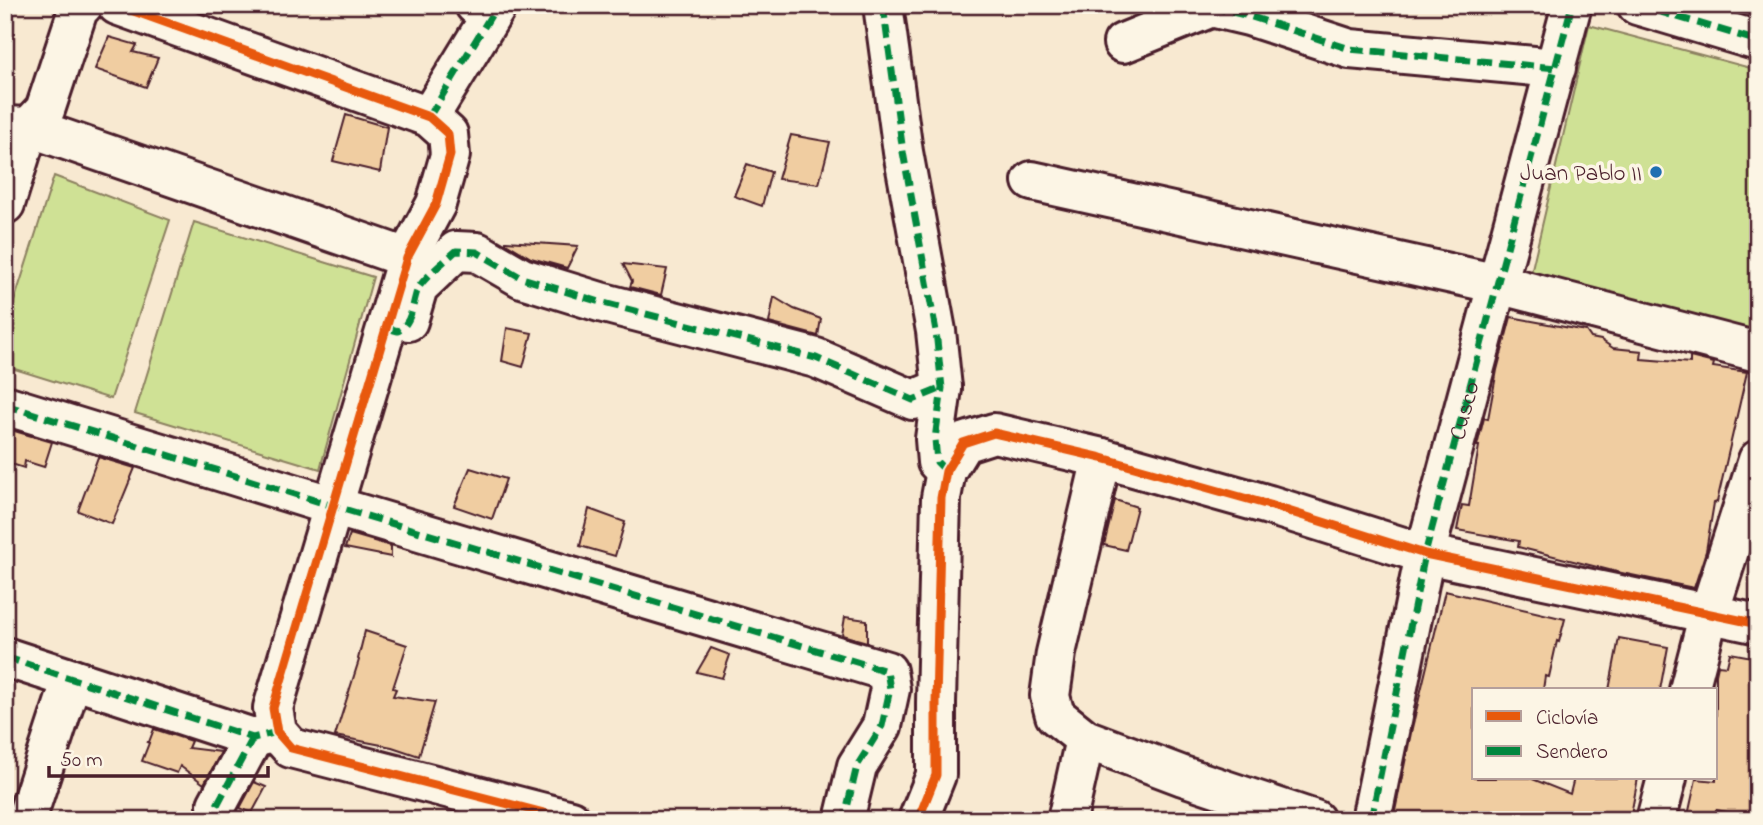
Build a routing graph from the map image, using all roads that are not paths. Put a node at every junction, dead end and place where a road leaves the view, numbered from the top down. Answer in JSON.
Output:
{"nodes":[{"id":1,"x":83,"y":5,"type":"edge"},
{"id":2,"x":117,"y":5,"type":"edge"},
{"id":3,"x":475,"y":5,"type":"edge"},
{"id":4,"x":883,"y":5,"type":"edge"},
{"id":5,"x":1572,"y":5,"type":"edge"},
{"id":6,"x":1637,"y":5,"type":"edge"},
{"id":7,"x":1213,"y":6,"type":"edge"},
{"id":8,"x":1758,"y":41,"type":"edge"},
{"id":9,"x":1123,"y":43,"type":"dead end"},
{"id":10,"x":1556,"y":68,"type":"junction"},
{"id":11,"x":429,"y":117,"type":"junction"},
{"id":12,"x":17,"y":127,"type":"edge"},
{"id":13,"x":1032,"y":181,"type":"dead end"},
{"id":14,"x":5,"y":204,"type":"edge"},
{"id":15,"x":407,"y":258,"type":"junction"},
{"id":16,"x":1497,"y":284,"type":"junction"},
{"id":17,"x":387,"y":328,"type":"junction"},
{"id":18,"x":1758,"y":352,"type":"edge"},
{"id":19,"x":942,"y":388,"type":"junction"},
{"id":20,"x":5,"y":405,"type":"edge"},
{"id":21,"x":1102,"y":458,"type":"junction"},
{"id":22,"x":1758,"y":460,"type":"edge"},
{"id":23,"x":946,"y":471,"type":"junction"},
{"id":24,"x":333,"y":506,"type":"junction"},
{"id":25,"x":1425,"y":554,"type":"junction"},
{"id":26,"x":1709,"y":612,"type":"junction"},
{"id":27,"x":1758,"y":624,"type":"edge"},
{"id":28,"x":5,"y":657,"type":"edge"},
{"id":29,"x":72,"y":679,"type":"junction"},
{"id":30,"x":1690,"y":688,"type":"edge"},
{"id":31,"x":265,"y":735,"type":"junction"},
{"id":32,"x":1085,"y":739,"type":"junction"},
{"id":33,"x":1666,"y":780,"type":"edge"},
{"id":34,"x":217,"y":805,"type":"dead end"},
{"id":35,"x":26,"y":820,"type":"edge"},
{"id":36,"x":571,"y":820,"type":"edge"},
{"id":37,"x":844,"y":820,"type":"edge"},
{"id":38,"x":918,"y":820,"type":"edge"},
{"id":39,"x":1067,"y":820,"type":"edge"},
{"id":40,"x":1315,"y":820,"type":"edge"},
{"id":41,"x":1371,"y":820,"type":"edge"},
{"id":42,"x":1656,"y":820,"type":"edge"}],
"edges":[{"from":1,"to":12,"type":"street"},
{"from":2,"to":11,"type":"street"},
{"from":3,"to":11,"type":"street"},
{"from":4,"to":19,"type":"street"},
{"from":5,"to":10,"type":"street","name":"Cusco"},
{"from":6,"to":8,"type":"street"},
{"from":7,"to":9,"type":"street"},
{"from":7,"to":10,"type":"street"},
{"from":10,"to":16,"type":"street","name":"Cusco"},
{"from":11,"to":15,"type":"street"},
{"from":12,"to":14,"type":"street"},
{"from":12,"to":15,"type":"street"},
{"from":13,"to":16,"type":"street"},
{"from":15,"to":17,"type":"street"},
{"from":16,"to":18,"type":"street"},
{"from":16,"to":25,"type":"street","name":"Cusco"},
{"from":17,"to":19,"type":"street"},
{"from":17,"to":24,"type":"street"},
{"from":19,"to":23,"type":"street"},
{"from":20,"to":24,"type":"street"},
{"from":21,"to":23,"type":"street"},
{"from":21,"to":25,"type":"street"},
{"from":21,"to":32,"type":"street"},
{"from":22,"to":26,"type":"street"},
{"from":23,"to":38,"type":"street"},
{"from":24,"to":31,"type":"street"},
{"from":24,"to":37,"type":"street"},
{"from":25,"to":26,"type":"street"},
{"from":25,"to":41,"type":"street","name":"Cusco"},
{"from":26,"to":27,"type":"street"},
{"from":26,"to":30,"type":"street"},
{"from":28,"to":29,"type":"street"},
{"from":29,"to":31,"type":"street"},
{"from":29,"to":35,"type":"street"},
{"from":31,"to":34,"type":"street"},
{"from":31,"to":36,"type":"street"},
{"from":32,"to":39,"type":"street"},
{"from":32,"to":40,"type":"street"},
{"from":33,"to":42,"type":"street"}]}
